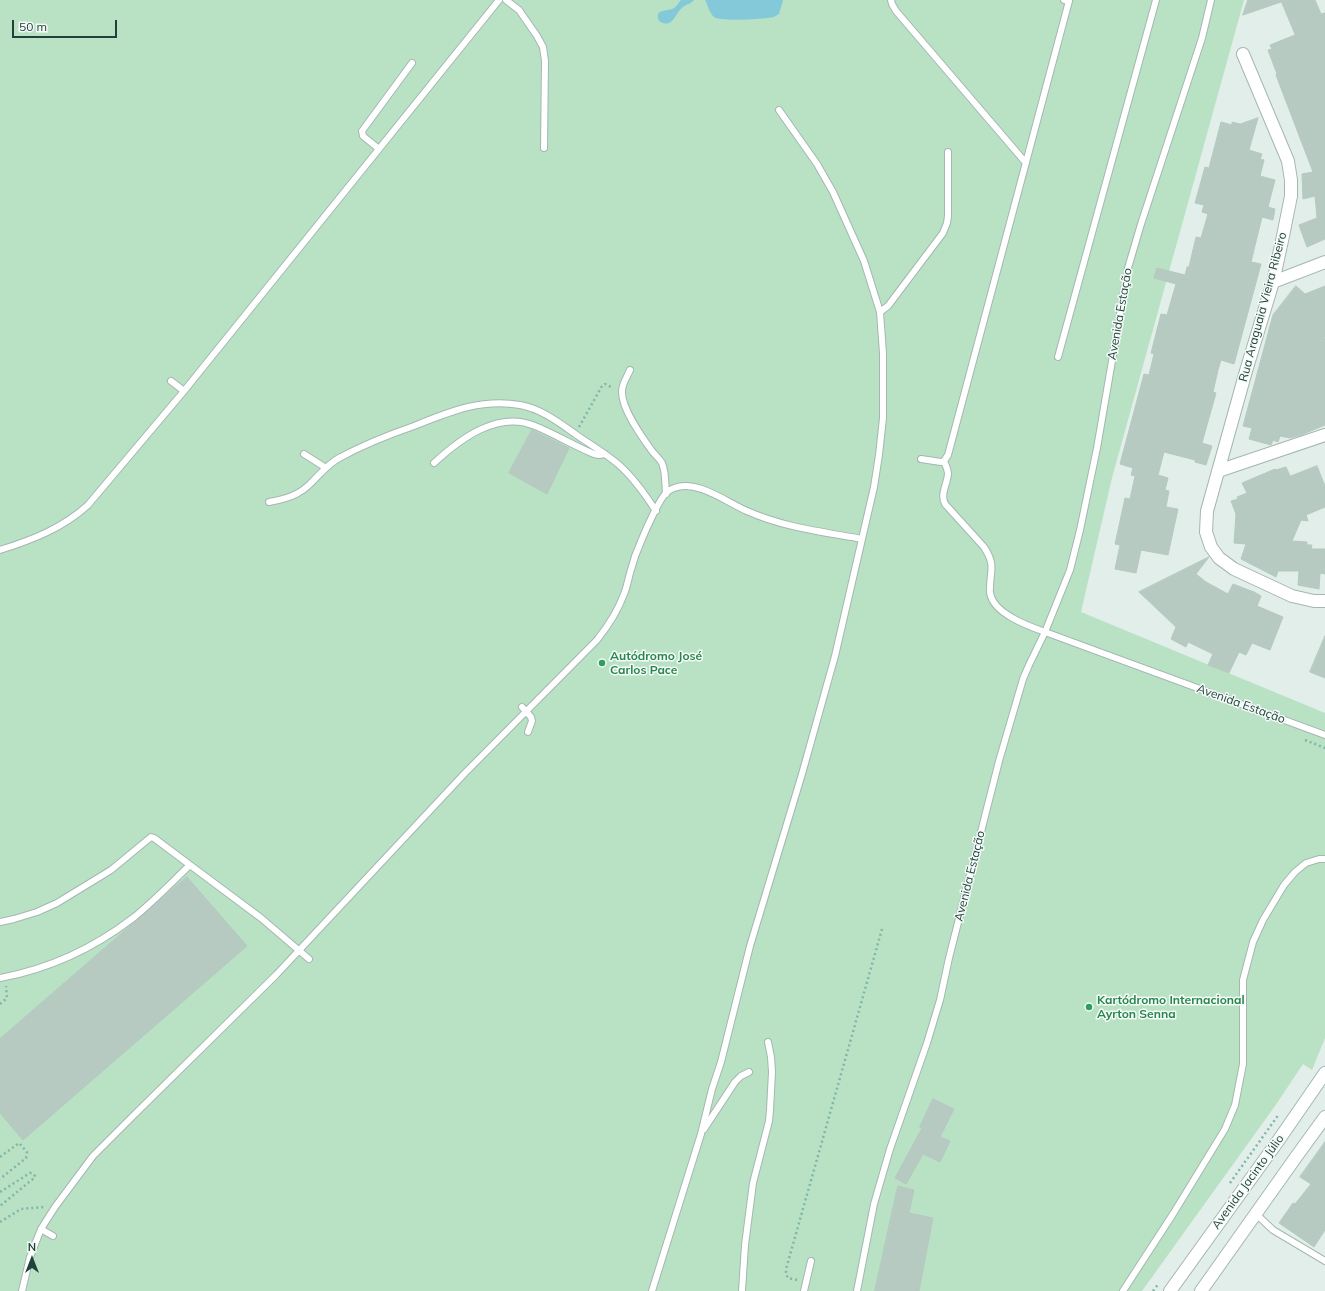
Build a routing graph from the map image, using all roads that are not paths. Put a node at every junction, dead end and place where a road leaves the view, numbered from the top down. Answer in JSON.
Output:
{"nodes":[{"id":1,"x":499,"y":0,"type":"edge"},
{"id":2,"x":506,"y":0,"type":"edge"},
{"id":3,"x":891,"y":0,"type":"edge"},
{"id":4,"x":1067,"y":0,"type":"edge"},
{"id":5,"x":1156,"y":0,"type":"edge"},
{"id":6,"x":1211,"y":0,"type":"edge"},
{"id":7,"x":1243,"y":54,"type":"dead end"},
{"id":8,"x":412,"y":64,"type":"dead end"},
{"id":9,"x":779,"y":110,"type":"dead end"},
{"id":10,"x":544,"y":148,"type":"dead end"},
{"id":11,"x":379,"y":149,"type":"junction"},
{"id":12,"x":948,"y":152,"type":"dead end"},
{"id":13,"x":1026,"y":163,"type":"junction"},
{"id":14,"x":1325,"y":262,"type":"edge"},
{"id":15,"x":1273,"y":282,"type":"junction"},
{"id":16,"x":880,"y":312,"type":"junction"},
{"id":17,"x":1058,"y":357,"type":"dead end"},
{"id":18,"x":630,"y":370,"type":"dead end"},
{"id":19,"x":171,"y":381,"type":"dead end"},
{"id":20,"x":184,"y":391,"type":"junction"},
{"id":21,"x":1325,"y":435,"type":"edge"},
{"id":22,"x":304,"y":454,"type":"dead end"},
{"id":23,"x":605,"y":454,"type":"junction"},
{"id":24,"x":921,"y":458,"type":"dead end"},
{"id":25,"x":944,"y":461,"type":"junction"},
{"id":26,"x":434,"y":463,"type":"dead end"},
{"id":27,"x":326,"y":468,"type":"junction"},
{"id":28,"x":1218,"y":471,"type":"junction"},
{"id":29,"x":666,"y":494,"type":"junction"},
{"id":30,"x":269,"y":502,"type":"dead end"},
{"id":31,"x":656,"y":511,"type":"junction"},
{"id":32,"x":862,"y":539,"type":"junction"},
{"id":33,"x":0,"y":550,"type":"edge"},
{"id":34,"x":1325,"y":600,"type":"edge"},
{"id":35,"x":1045,"y":632,"type":"junction"},
{"id":36,"x":522,"y":707,"type":"dead end"},
{"id":37,"x":526,"y":712,"type":"junction"},
{"id":38,"x":528,"y":732,"type":"dead end"},
{"id":39,"x":1325,"y":735,"type":"edge"},
{"id":40,"x":1325,"y":859,"type":"edge"},
{"id":41,"x":190,"y":865,"type":"junction"},
{"id":42,"x":0,"y":922,"type":"edge"},
{"id":43,"x":299,"y":950,"type":"junction"},
{"id":44,"x":309,"y":959,"type":"dead end"},
{"id":45,"x":0,"y":978,"type":"edge"},
{"id":46,"x":768,"y":1042,"type":"dead end"},
{"id":47,"x":749,"y":1072,"type":"dead end"},
{"id":48,"x":1325,"y":1073,"type":"edge"},
{"id":49,"x":1325,"y":1117,"type":"edge"},
{"id":50,"x":701,"y":1134,"type":"junction"},
{"id":51,"x":1256,"y":1214,"type":"junction"},
{"id":52,"x":41,"y":1229,"type":"junction"},
{"id":53,"x":53,"y":1236,"type":"dead end"},
{"id":54,"x":811,"y":1261,"type":"dead end"},
{"id":55,"x":1325,"y":1261,"type":"edge"},
{"id":56,"x":22,"y":1291,"type":"edge"},
{"id":57,"x":652,"y":1291,"type":"edge"},
{"id":58,"x":742,"y":1291,"type":"edge"},
{"id":59,"x":804,"y":1291,"type":"edge"},
{"id":60,"x":857,"y":1291,"type":"edge"},
{"id":61,"x":1123,"y":1291,"type":"edge"},
{"id":62,"x":1170,"y":1291,"type":"edge"},
{"id":63,"x":1201,"y":1291,"type":"edge"}],
"edges":[{"from":1,"to":11,"type":"lane"},
{"from":2,"to":10,"type":"lane"},
{"from":3,"to":13,"type":"lane"},
{"from":4,"to":13,"type":"lane"},
{"from":5,"to":17,"type":"lane"},
{"from":6,"to":35,"type":"lane","name":"Avenida Estação"},
{"from":7,"to":15,"type":"street","name":"Rua Araguaia Vieira Ribeiro"},
{"from":8,"to":11,"type":"lane"},
{"from":9,"to":16,"type":"lane"},
{"from":11,"to":20,"type":"lane"},
{"from":12,"to":16,"type":"lane"},
{"from":13,"to":25,"type":"lane"},
{"from":14,"to":15,"type":"street"},
{"from":15,"to":28,"type":"street","name":"Rua Araguaia Vieira Ribeiro"},
{"from":16,"to":32,"type":"lane"},
{"from":18,"to":29,"type":"lane"},
{"from":19,"to":20,"type":"lane"},
{"from":20,"to":33,"type":"lane"},
{"from":21,"to":28,"type":"street"},
{"from":22,"to":27,"type":"lane"},
{"from":23,"to":26,"type":"lane"},
{"from":23,"to":27,"type":"lane"},
{"from":23,"to":31,"type":"lane"},
{"from":24,"to":25,"type":"lane"},
{"from":25,"to":35,"type":"lane"},
{"from":27,"to":30,"type":"lane"},
{"from":28,"to":34,"type":"street","name":"Rua Araguaia Vieira Ribeiro"},
{"from":29,"to":31,"type":"lane"},
{"from":29,"to":32,"type":"lane"},
{"from":31,"to":37,"type":"lane"},
{"from":32,"to":50,"type":"lane"},
{"from":35,"to":39,"type":"lane","name":"Avenida Estação"},
{"from":35,"to":60,"type":"lane","name":"Avenida Estação"},
{"from":36,"to":37,"type":"lane"},
{"from":37,"to":38,"type":"lane"},
{"from":37,"to":43,"type":"lane"},
{"from":40,"to":61,"type":"lane"},
{"from":41,"to":42,"type":"lane"},
{"from":41,"to":43,"type":"lane"},
{"from":41,"to":45,"type":"lane"},
{"from":43,"to":44,"type":"lane"},
{"from":43,"to":52,"type":"lane"},
{"from":46,"to":58,"type":"lane"},
{"from":47,"to":50,"type":"lane"},
{"from":48,"to":62,"type":"street","name":"Avenida Jacinto Júlio"},
{"from":49,"to":51,"type":"street","name":"Avenida Jacinto Júlio"},
{"from":50,"to":57,"type":"lane"},
{"from":51,"to":55,"type":"lane"},
{"from":51,"to":63,"type":"street","name":"Avenida Jacinto Júlio"},
{"from":52,"to":53,"type":"lane"},
{"from":52,"to":56,"type":"lane"},
{"from":54,"to":59,"type":"lane"}]}
